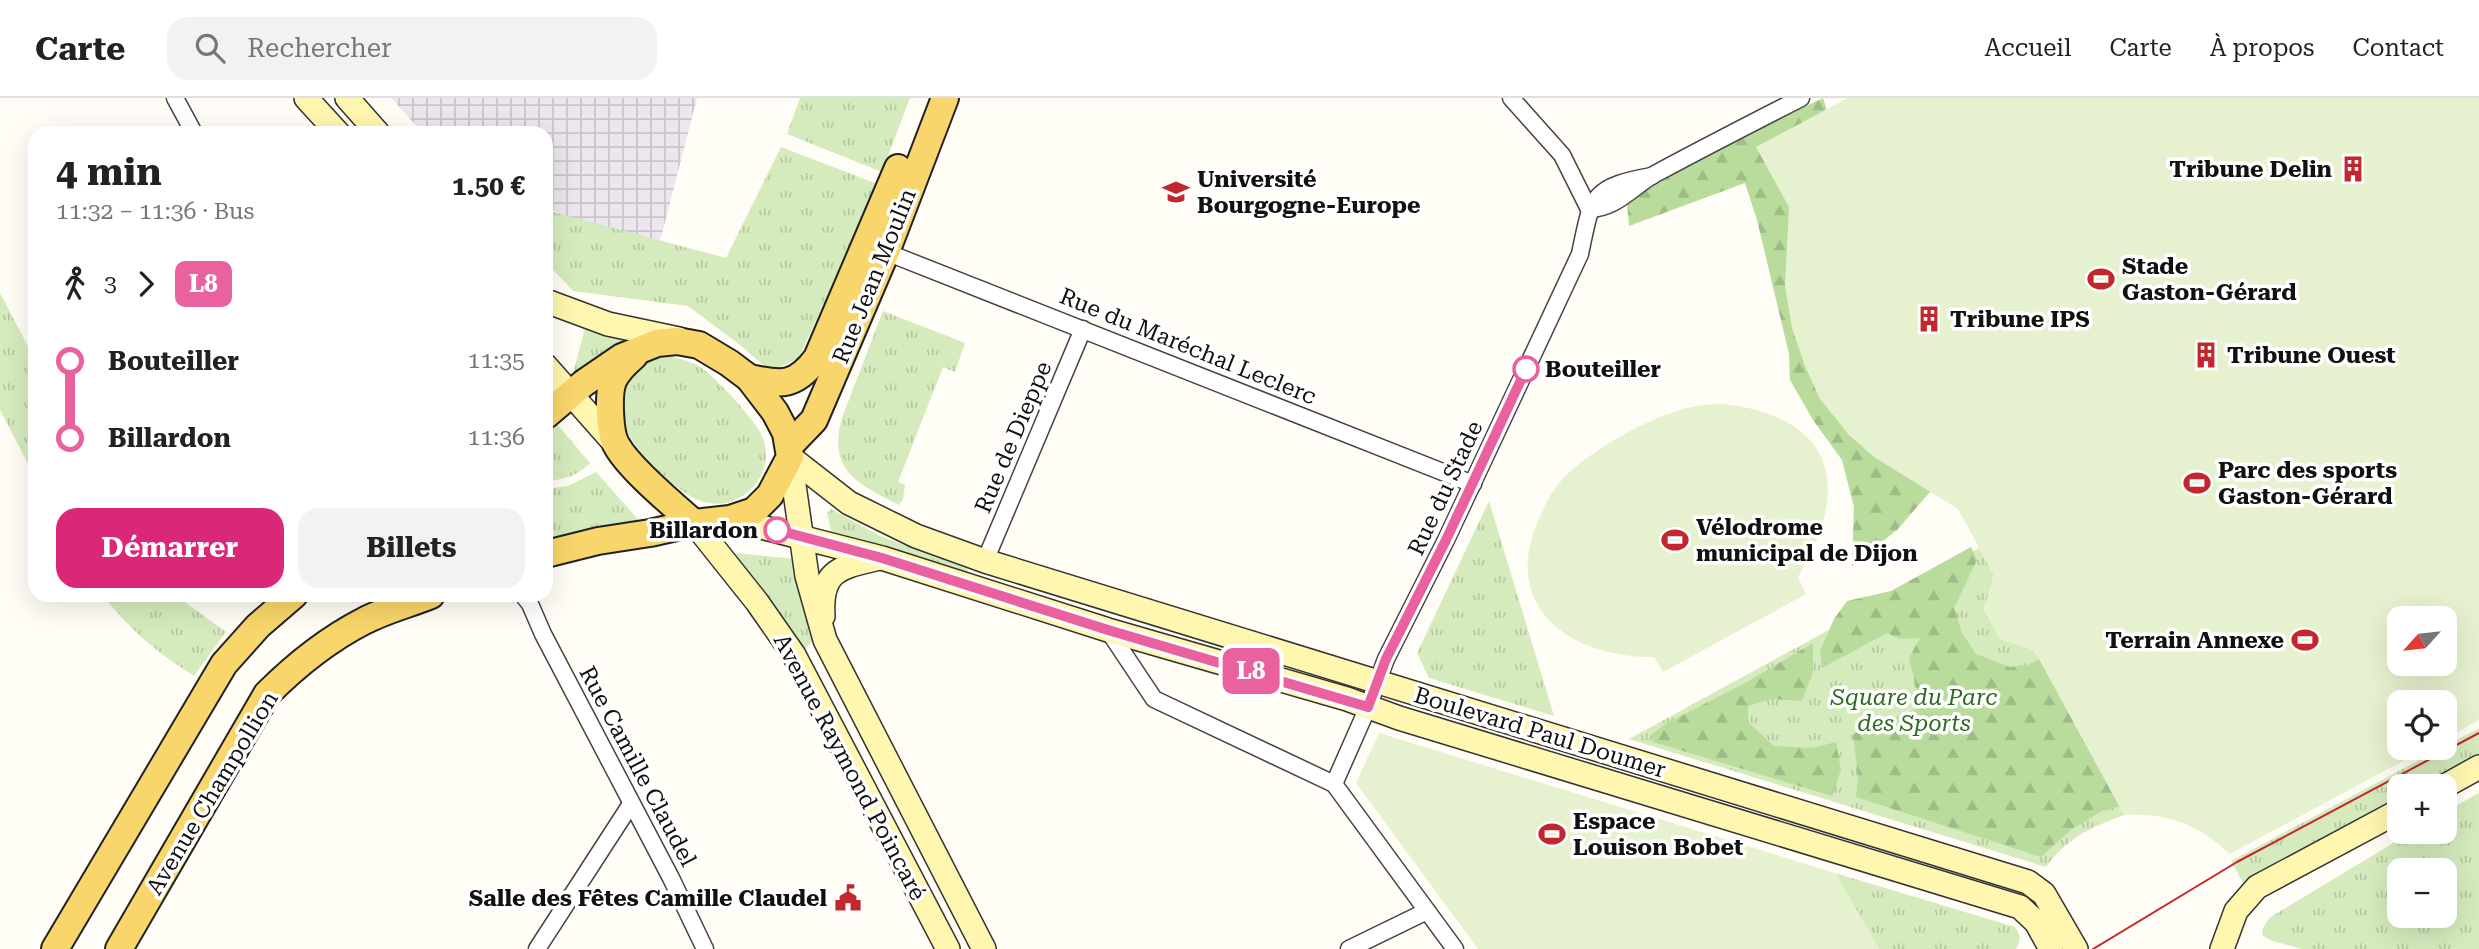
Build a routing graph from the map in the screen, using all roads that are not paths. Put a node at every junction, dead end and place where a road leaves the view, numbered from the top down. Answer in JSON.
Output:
{"nodes":[{"id":1,"x":175,"y":98,"type":"edge"},
{"id":2,"x":306,"y":98,"type":"edge"},
{"id":3,"x":346,"y":98,"type":"edge"},
{"id":4,"x":925,"y":98,"type":"edge"},
{"id":5,"x":944,"y":98,"type":"edge"},
{"id":6,"x":1511,"y":98,"type":"edge"},
{"id":7,"x":1801,"y":98,"type":"edge"},
{"id":8,"x":190,"y":126,"type":"edge"},
{"id":9,"x":332,"y":126,"type":"edge"},
{"id":10,"x":372,"y":126,"type":"edge"},
{"id":11,"x":1589,"y":209,"type":"junction"},
{"id":12,"x":886,"y":251,"type":"junction"},
{"id":13,"x":553,"y":304,"type":"edge"},
{"id":14,"x":1083,"y":330,"type":"junction"},
{"id":15,"x":699,"y":345,"type":"junction"},
{"id":16,"x":640,"y":350,"type":"junction"},
{"id":17,"x":553,"y":374,"type":"edge"},
{"id":18,"x":748,"y":378,"type":"junction"},
{"id":19,"x":570,"y":395,"type":"junction"},
{"id":20,"x":553,"y":409,"type":"edge"},
{"id":21,"x":615,"y":444,"type":"junction"},
{"id":22,"x":789,"y":452,"type":"junction"},
{"id":23,"x":1472,"y":484,"type":"junction"},
{"id":24,"x":730,"y":519,"type":"junction"},
{"id":25,"x":694,"y":523,"type":"junction"},
{"id":26,"x":803,"y":536,"type":"junction"},
{"id":27,"x":553,"y":552,"type":"edge"},
{"id":28,"x":882,"y":558,"type":"junction"},
{"id":29,"x":985,"y":561,"type":"junction"},
{"id":30,"x":286,"y":602,"type":"edge"},
{"id":31,"x":413,"y":602,"type":"edge"},
{"id":32,"x":531,"y":602,"type":"edge"},
{"id":33,"x":1108,"y":630,"type":"junction"},
{"id":34,"x":825,"y":640,"type":"junction"},
{"id":35,"x":1377,"y":681,"type":"junction"},
{"id":36,"x":1368,"y":707,"type":"junction"},
{"id":37,"x":2479,"y":767,"type":"edge"},
{"id":38,"x":2457,"y":779,"type":"edge"},
{"id":39,"x":1334,"y":784,"type":"junction"},
{"id":40,"x":631,"y":804,"type":"junction"},
{"id":41,"x":2387,"y":817,"type":"edge"},
{"id":42,"x":1427,"y":911,"type":"junction"},
{"id":43,"x":55,"y":949,"type":"edge"},
{"id":44,"x":119,"y":949,"type":"edge"},
{"id":45,"x":537,"y":949,"type":"edge"},
{"id":46,"x":705,"y":949,"type":"edge"},
{"id":47,"x":948,"y":949,"type":"edge"},
{"id":48,"x":984,"y":949,"type":"edge"},
{"id":49,"x":1349,"y":949,"type":"edge"},
{"id":50,"x":1455,"y":949,"type":"edge"},
{"id":51,"x":2051,"y":949,"type":"edge"},
{"id":52,"x":2076,"y":949,"type":"edge"},
{"id":53,"x":2222,"y":949,"type":"edge"}],
"edges":[{"from":1,"to":8,"type":"street"},
{"from":2,"to":9,"type":"main road"},
{"from":3,"to":10,"type":"main road"},
{"from":4,"to":18,"type":"main road","name":"Rue Jean Moulin"},
{"from":5,"to":12,"type":"main road","name":"Rue Jean Moulin"},
{"from":6,"to":11,"type":"street"},
{"from":7,"to":11,"type":"street"},
{"from":11,"to":23,"type":"street","name":"Rue du Stade"},
{"from":12,"to":14,"type":"street","name":"Rue du Maréchal Leclerc"},
{"from":12,"to":22,"type":"main road","name":"Rue Jean Moulin"},
{"from":13,"to":15,"type":"main road"},
{"from":14,"to":23,"type":"street","name":"Rue du Maréchal Leclerc"},
{"from":14,"to":29,"type":"street","name":"Rue de Dieppe"},
{"from":15,"to":16,"type":"main road"},
{"from":15,"to":18,"type":"main road"},
{"from":16,"to":19,"type":"main road"},
{"from":16,"to":21,"type":"main road"},
{"from":17,"to":19,"type":"main road"},
{"from":18,"to":22,"type":"main road"},
{"from":19,"to":20,"type":"main road"},
{"from":19,"to":21,"type":"main road"},
{"from":21,"to":25,"type":"main road"},
{"from":22,"to":24,"type":"main road"},
{"from":22,"to":26,"type":"main road","name":"Avenue Raymond Poincaré"},
{"from":22,"to":29,"type":"main road","name":"Boulevard Paul Doumer"},
{"from":23,"to":35,"type":"street","name":"Rue du Stade"},
{"from":24,"to":25,"type":"main road"},
{"from":24,"to":26,"type":"main road","name":"Boulevard Paul Doumer"},
{"from":25,"to":27,"type":"main road"},
{"from":25,"to":47,"type":"main road","name":"Avenue Raymond Poincaré"},
{"from":26,"to":28,"type":"main road","name":"Boulevard Paul Doumer"},
{"from":26,"to":34,"type":"main road","name":"Avenue Raymond Poincaré"},
{"from":28,"to":33,"type":"main road","name":"Boulevard Paul Doumer"},
{"from":28,"to":34,"type":"main road","name":"Avenue Raymond Poincaré"},
{"from":29,"to":35,"type":"main road","name":"Boulevard Paul Doumer"},
{"from":30,"to":43,"type":"main road"},
{"from":31,"to":44,"type":"main road","name":"Avenue Champollion"},
{"from":32,"to":40,"type":"street","name":"Rue Camille Claudel"},
{"from":33,"to":36,"type":"main road","name":"Boulevard Paul Doumer"},
{"from":33,"to":39,"type":"street"},
{"from":34,"to":48,"type":"main road","name":"Avenue Raymond Poincaré"},
{"from":35,"to":36,"type":"street","name":"Rue du Stade"},
{"from":35,"to":52,"type":"main road","name":"Boulevard Paul Doumer"},
{"from":36,"to":39,"type":"street","name":"Rue du Stade"},
{"from":36,"to":51,"type":"main road","name":"Boulevard Paul Doumer"},
{"from":37,"to":38,"type":"main road"},
{"from":39,"to":42,"type":"street"},
{"from":40,"to":45,"type":"street"},
{"from":40,"to":46,"type":"street","name":"Rue Camille Claudel"},
{"from":41,"to":53,"type":"main road"},
{"from":42,"to":49,"type":"street"},
{"from":42,"to":50,"type":"street"}]}
